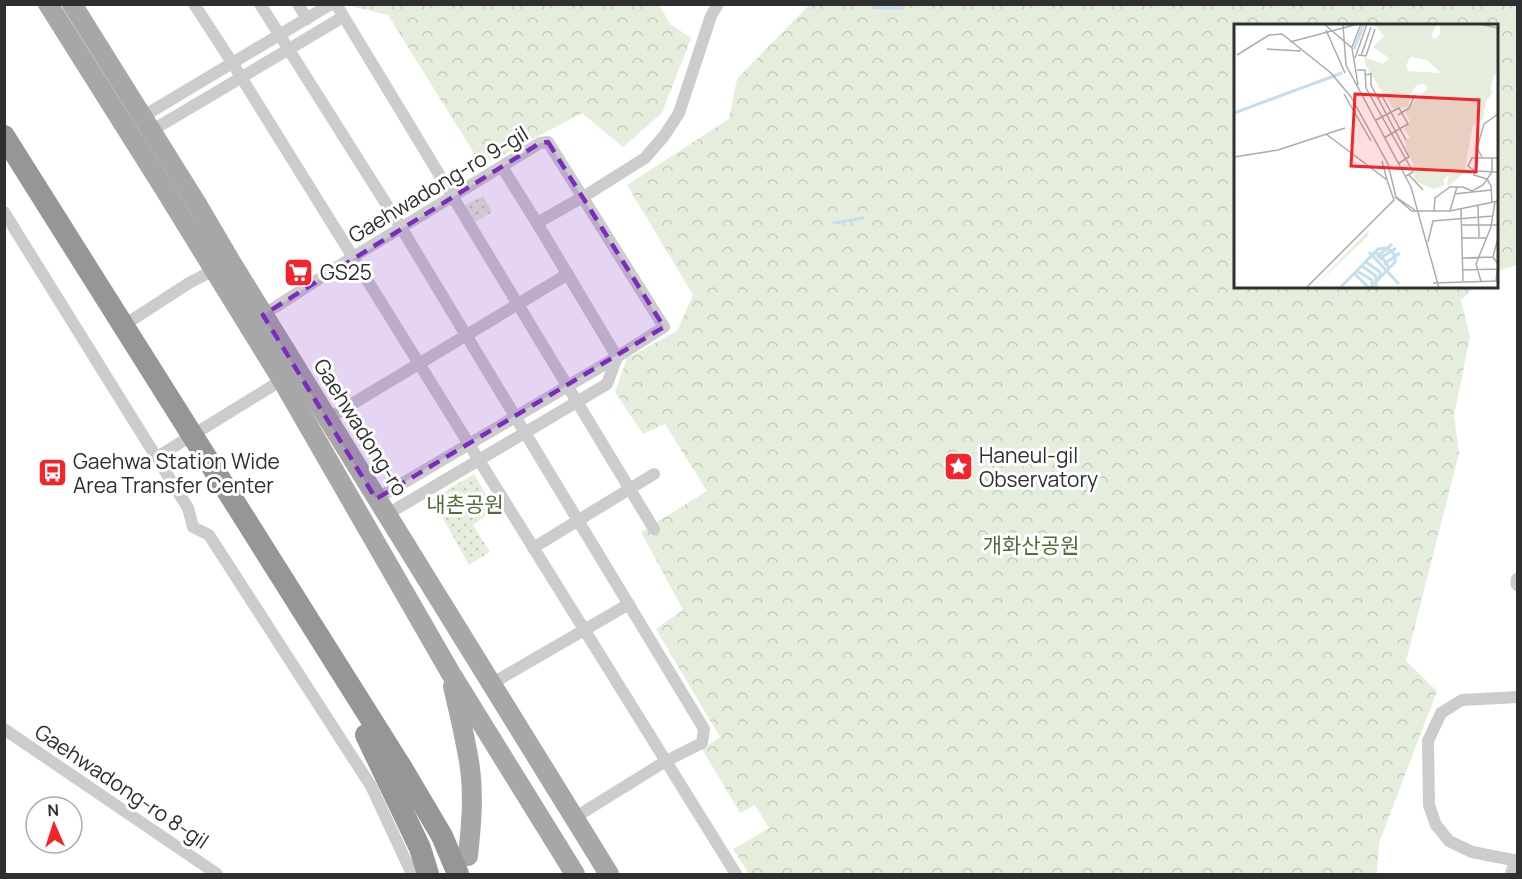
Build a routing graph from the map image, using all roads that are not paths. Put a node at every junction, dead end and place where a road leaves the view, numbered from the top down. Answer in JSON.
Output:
{"nodes":[{"id":1,"x":48,"y":4,"type":"edge"},
{"id":2,"x":72,"y":4,"type":"edge"},
{"id":3,"x":194,"y":4,"type":"edge"},
{"id":4,"x":260,"y":4,"type":"edge"},
{"id":5,"x":298,"y":4,"type":"edge"},
{"id":6,"x":334,"y":4,"type":"edge"},
{"id":7,"x":718,"y":4,"type":"edge"},
{"id":8,"x":343,"y":17,"type":"junction"},
{"id":9,"x":307,"y":19,"type":"junction"},
{"id":10,"x":280,"y":36,"type":"junction"},
{"id":11,"x":288,"y":50,"type":"junction"},
{"id":12,"x":233,"y":64,"type":"junction"},
{"id":13,"x":242,"y":78,"type":"junction"},
{"id":14,"x":147,"y":124,"type":"junction"},
{"id":15,"x":4,"y":136,"type":"edge"},
{"id":16,"x":4,"y":152,"type":"edge"},
{"id":17,"x":502,"y":167,"type":"junction"},
{"id":18,"x":165,"y":190,"type":"junction"},
{"id":19,"x":583,"y":197,"type":"junction"},
{"id":20,"x":452,"y":198,"type":"junction"},
{"id":21,"x":197,"y":204,"type":"junction"},
{"id":22,"x":4,"y":212,"type":"edge"},
{"id":23,"x":537,"y":223,"type":"junction"},
{"id":24,"x":402,"y":229,"type":"junction"},
{"id":25,"x":353,"y":257,"type":"junction"},
{"id":26,"x":222,"y":266,"type":"junction"},
{"id":27,"x":568,"y":274,"type":"junction"},
{"id":28,"x":96,"y":290,"type":"junction"},
{"id":29,"x":518,"y":305,"type":"junction"},
{"id":30,"x":263,"y":315,"type":"junction"},
{"id":31,"x":132,"y":320,"type":"dead end"},
{"id":32,"x":466,"y":336,"type":"junction"},
{"id":33,"x":617,"y":357,"type":"junction"},
{"id":34,"x":419,"y":364,"type":"junction"},
{"id":35,"x":282,"y":380,"type":"junction"},
{"id":36,"x":567,"y":386,"type":"junction"},
{"id":37,"x":576,"y":401,"type":"junction"},
{"id":38,"x":515,"y":417,"type":"junction"},
{"id":39,"x":327,"y":419,"type":"junction"},
{"id":40,"x":525,"y":432,"type":"junction"},
{"id":41,"x":469,"y":444,"type":"junction"},
{"id":42,"x":199,"y":455,"type":"junction"},
{"id":43,"x":157,"y":458,"type":"junction"},
{"id":44,"x":479,"y":460,"type":"junction"},
{"id":45,"x":654,"y":474,"type":"dead end"},
{"id":46,"x":630,"y":489,"type":"junction"},
{"id":47,"x":381,"y":507,"type":"junction"},
{"id":48,"x":578,"y":521,"type":"junction"},
{"id":49,"x":654,"y":529,"type":"dead end"},
{"id":50,"x":533,"y":548,"type":"junction"},
{"id":51,"x":629,"y":604,"type":"junction"},
{"id":52,"x":584,"y":630,"type":"junction"},
{"id":53,"x":450,"y":672,"type":"junction"},
{"id":54,"x":491,"y":684,"type":"junction"},
{"id":55,"x":1518,"y":697,"type":"edge"},
{"id":56,"x":349,"y":701,"type":"junction"},
{"id":57,"x":4,"y":729,"type":"edge"},
{"id":58,"x":666,"y":761,"type":"junction"},
{"id":59,"x":574,"y":818,"type":"junction"},
{"id":60,"x":1516,"y":861,"type":"edge"},
{"id":61,"x":463,"y":865,"type":"edge"},
{"id":62,"x":217,"y":874,"type":"edge"},
{"id":63,"x":412,"y":874,"type":"edge"},
{"id":64,"x":428,"y":874,"type":"edge"},
{"id":65,"x":448,"y":874,"type":"edge"},
{"id":66,"x":575,"y":874,"type":"edge"},
{"id":67,"x":609,"y":874,"type":"edge"},
{"id":68,"x":736,"y":874,"type":"edge"},
{"id":69,"x":1511,"y":874,"type":"edge"}],
"edges":[{"from":1,"to":18,"type":"main road","name":"Gaehwadong-ro"},
{"from":2,"to":14,"type":"main road","name":"Gaehwadong-ro"},
{"from":3,"to":12,"type":"street"},
{"from":4,"to":10,"type":"street"},
{"from":5,"to":9,"type":"street"},
{"from":6,"to":8,"type":"street"},
{"from":6,"to":9,"type":"street"},
{"from":7,"to":19,"type":"street"},
{"from":8,"to":11,"type":"street"},
{"from":8,"to":20,"type":"street"},
{"from":9,"to":10,"type":"street"},
{"from":10,"to":11,"type":"street"},
{"from":10,"to":12,"type":"street"},
{"from":11,"to":13,"type":"street"},
{"from":11,"to":24,"type":"street"},
{"from":12,"to":13,"type":"street"},
{"from":12,"to":14,"type":"street"},
{"from":13,"to":14,"type":"street"},
{"from":13,"to":25,"type":"street"},
{"from":14,"to":21,"type":"main road","name":"Gaehwadong-ro"},
{"from":15,"to":28,"type":"highway"},
{"from":16,"to":28,"type":"highway"},
{"from":17,"to":19,"type":"street","name":"Gaehwadong-ro 9-gil"},
{"from":17,"to":20,"type":"street","name":"Gaehwadong-ro 9-gil"},
{"from":17,"to":23,"type":"street"},
{"from":18,"to":21,"type":"main road"},
{"from":18,"to":26,"type":"main road","name":"Gaehwadong-ro"},
{"from":19,"to":23,"type":"street"},
{"from":19,"to":33,"type":"street"},
{"from":20,"to":24,"type":"street","name":"Gaehwadong-ro 9-gil"},
{"from":20,"to":29,"type":"street"},
{"from":21,"to":26,"type":"main road","name":"Gaehwadong-ro"},
{"from":22,"to":43,"type":"street"},
{"from":23,"to":27,"type":"street"},
{"from":24,"to":25,"type":"street","name":"Gaehwadong-ro 9-gil"},
{"from":24,"to":32,"type":"street"},
{"from":25,"to":30,"type":"street","name":"Gaehwadong-ro 9-gil"},
{"from":25,"to":34,"type":"street"},
{"from":26,"to":30,"type":"main road","name":"Gaehwadong-ro"},
{"from":26,"to":31,"type":"street"},
{"from":26,"to":35,"type":"main road","name":"Gaehwadong-ro"},
{"from":27,"to":29,"type":"street"},
{"from":27,"to":33,"type":"street"},
{"from":28,"to":42,"type":"highway"},
{"from":29,"to":32,"type":"street"},
{"from":29,"to":36,"type":"street"},
{"from":30,"to":39,"type":"main road","name":"Gaehwadong-ro"},
{"from":32,"to":34,"type":"street"},
{"from":32,"to":38,"type":"street"},
{"from":33,"to":36,"type":"street"},
{"from":33,"to":37,"type":"street"},
{"from":34,"to":39,"type":"street"},
{"from":34,"to":41,"type":"street"},
{"from":35,"to":43,"type":"street"},
{"from":35,"to":53,"type":"main road","name":"Gaehwadong-ro"},
{"from":36,"to":37,"type":"street"},
{"from":36,"to":38,"type":"street"},
{"from":37,"to":40,"type":"street"},
{"from":37,"to":46,"type":"street"},
{"from":38,"to":40,"type":"street"},
{"from":38,"to":41,"type":"street"},
{"from":39,"to":47,"type":"main road","name":"Gaehwadong-ro"},
{"from":40,"to":44,"type":"street"},
{"from":40,"to":48,"type":"street"},
{"from":41,"to":44,"type":"street"},
{"from":41,"to":47,"type":"street"},
{"from":42,"to":56,"type":"highway"},
{"from":42,"to":61,"type":"highway"},
{"from":43,"to":63,"type":"street"},
{"from":44,"to":47,"type":"street"},
{"from":44,"to":50,"type":"street"},
{"from":45,"to":46,"type":"street"},
{"from":46,"to":48,"type":"street"},
{"from":46,"to":49,"type":"street"},
{"from":47,"to":54,"type":"main road","name":"Gaehwadong-ro"},
{"from":48,"to":50,"type":"street"},
{"from":48,"to":51,"type":"street"},
{"from":50,"to":52,"type":"street"},
{"from":51,"to":52,"type":"street"},
{"from":51,"to":58,"type":"street"},
{"from":52,"to":54,"type":"street"},
{"from":52,"to":58,"type":"street"},
{"from":53,"to":61,"type":"main road"},
{"from":53,"to":66,"type":"main road","name":"Gaehwadong-ro"},
{"from":54,"to":59,"type":"main road","name":"Gaehwadong-ro"},
{"from":55,"to":60,"type":"street"},
{"from":56,"to":64,"type":"highway"},
{"from":56,"to":65,"type":"highway"},
{"from":57,"to":62,"type":"street","name":"Gaehwadong-ro 8-gil"},
{"from":58,"to":59,"type":"street"},
{"from":58,"to":68,"type":"street"},
{"from":59,"to":67,"type":"main road","name":"Gaehwadong-ro"},
{"from":60,"to":69,"type":"street"}]}
